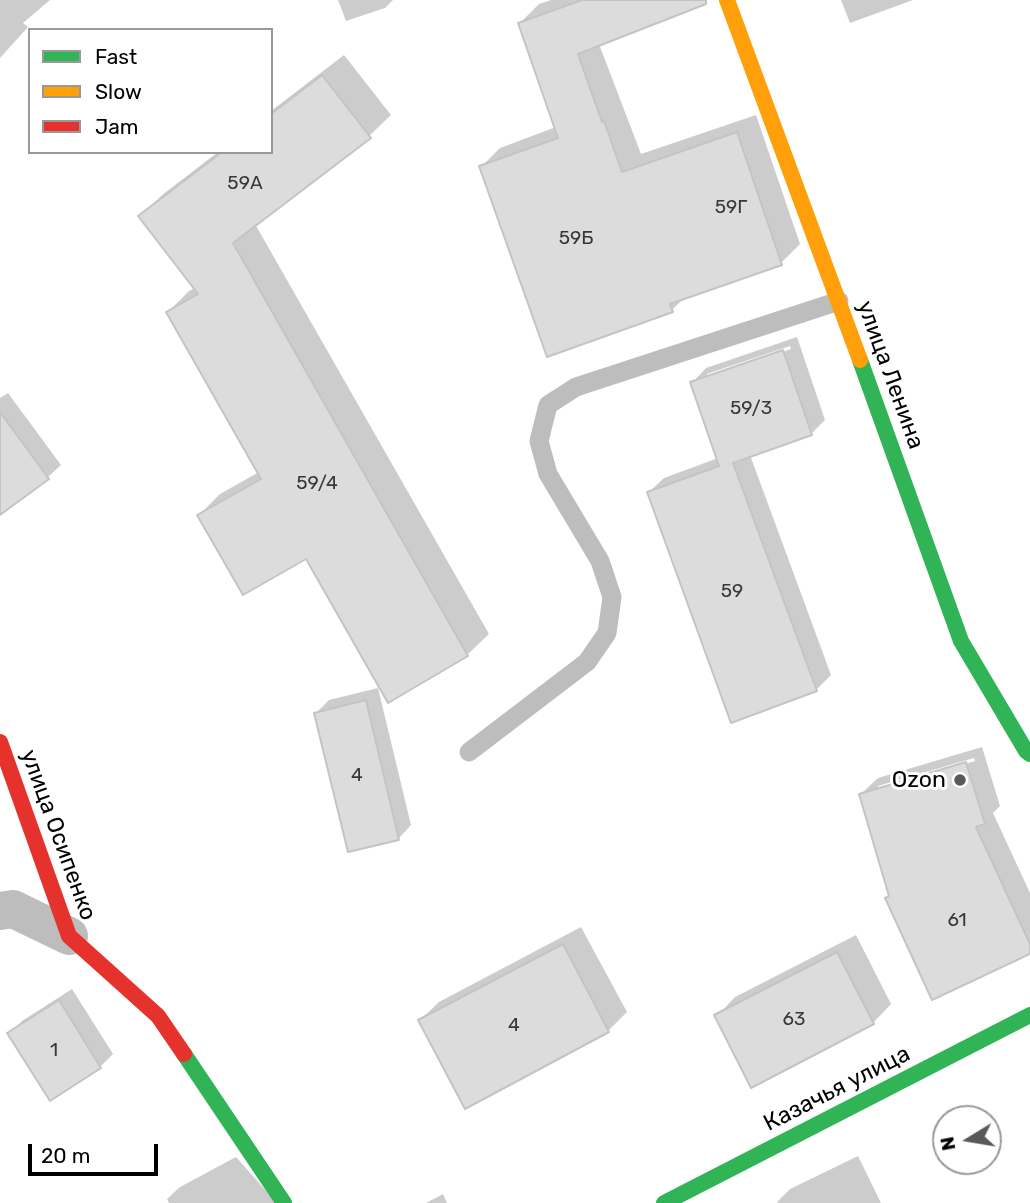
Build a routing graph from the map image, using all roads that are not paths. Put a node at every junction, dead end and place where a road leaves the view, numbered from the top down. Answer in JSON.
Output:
{"nodes":[{"id":1,"x":727,"y":0,"type":"edge"},
{"id":2,"x":839,"y":301,"type":"junction"},
{"id":3,"x":0,"y":742,"type":"edge"},
{"id":4,"x":469,"y":752,"type":"dead end"},
{"id":5,"x":1030,"y":754,"type":"edge"},
{"id":6,"x":0,"y":911,"type":"edge"},
{"id":7,"x":69,"y":936,"type":"junction"},
{"id":8,"x":1030,"y":1015,"type":"edge"},
{"id":9,"x":284,"y":1203,"type":"edge"},
{"id":10,"x":664,"y":1203,"type":"edge"}],
"edges":[{"from":1,"to":2,"type":"street","name":"улица Ленина"},
{"from":2,"to":4,"type":"lane"},
{"from":2,"to":5,"type":"street","name":"улица Ленина"},
{"from":3,"to":7,"type":"street","name":"улица Осипенко"},
{"from":6,"to":7,"type":"street"},
{"from":7,"to":9,"type":"street","name":"улица Осипенко"},
{"from":8,"to":10,"type":"street","name":"Казачья улица"}]}
